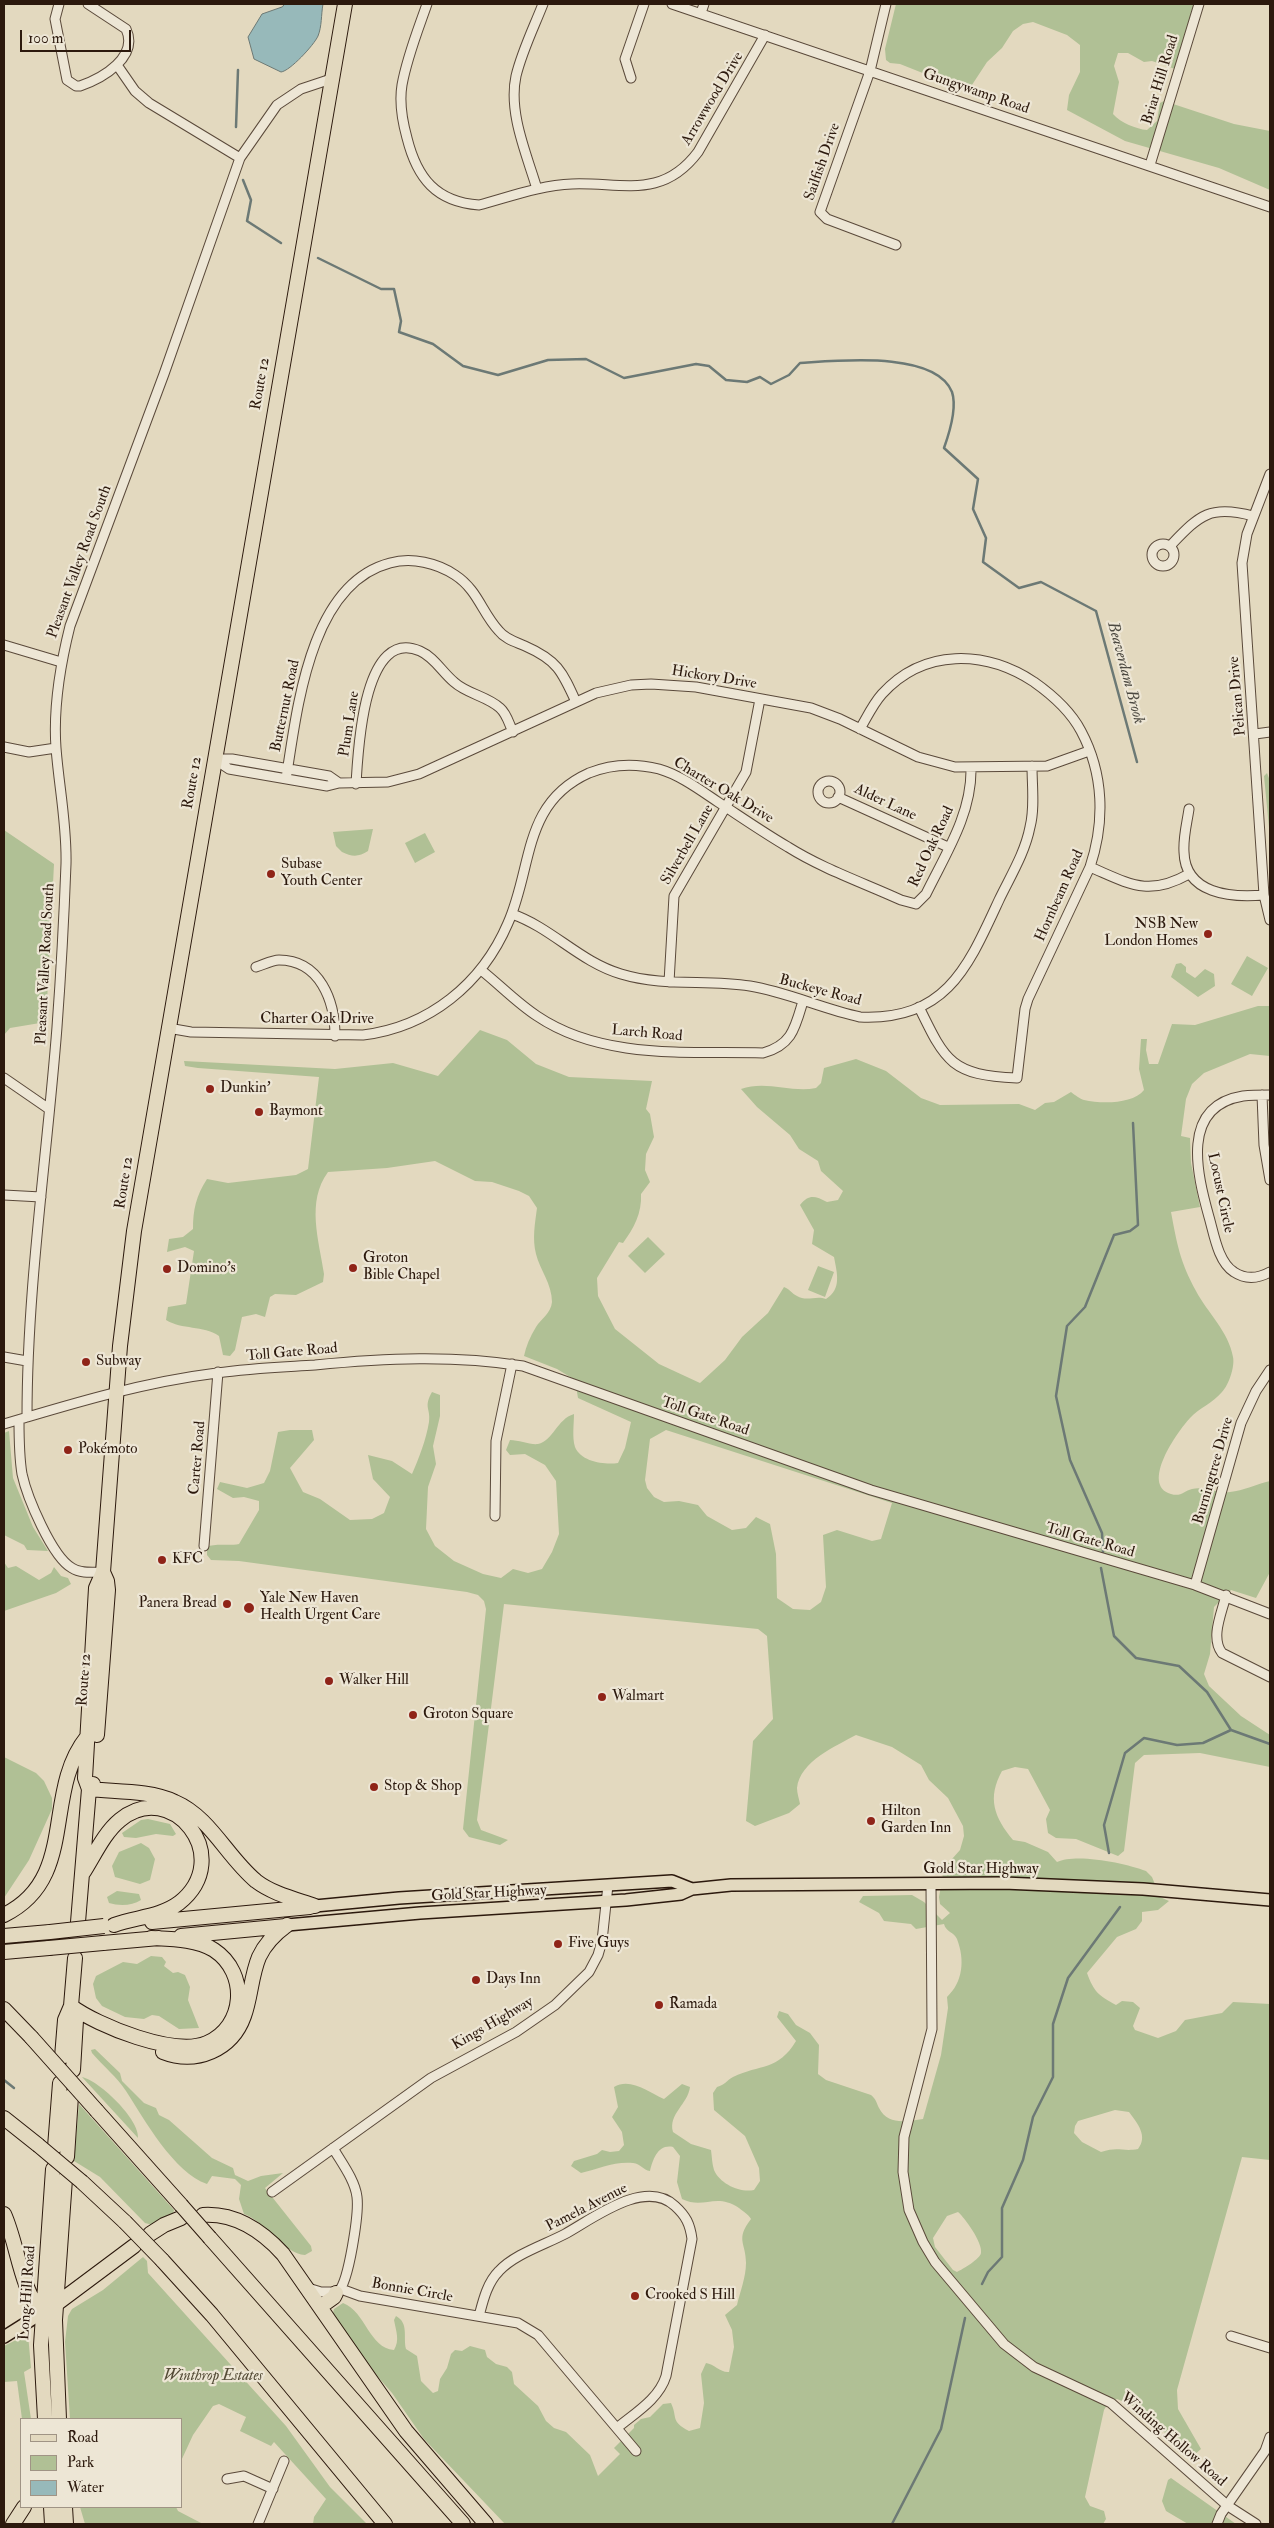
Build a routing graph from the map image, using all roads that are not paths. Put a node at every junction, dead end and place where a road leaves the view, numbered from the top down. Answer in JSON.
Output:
{"nodes":[{"id":1,"x":60,"y":4,"type":"edge"},
{"id":2,"x":88,"y":4,"type":"edge"},
{"id":3,"x":345,"y":4,"type":"edge"},
{"id":4,"x":427,"y":4,"type":"edge"},
{"id":5,"x":544,"y":4,"type":"edge"},
{"id":6,"x":644,"y":4,"type":"edge"},
{"id":7,"x":672,"y":4,"type":"edge"},
{"id":8,"x":704,"y":4,"type":"edge"},
{"id":9,"x":886,"y":4,"type":"edge"},
{"id":10,"x":1199,"y":4,"type":"edge"},
{"id":11,"x":701,"y":14,"type":"junction"},
{"id":12,"x":766,"y":35,"type":"junction"},
{"id":13,"x":117,"y":65,"type":"junction"},
{"id":14,"x":870,"y":71,"type":"junction"},
{"id":15,"x":631,"y":78,"type":"dead end"},
{"id":16,"x":331,"y":79,"type":"junction"},
{"id":17,"x":240,"y":158,"type":"junction"},
{"id":18,"x":1150,"y":164,"type":"junction"},
{"id":19,"x":537,"y":189,"type":"junction"},
{"id":20,"x":1270,"y":207,"type":"edge"},
{"id":21,"x":896,"y":245,"type":"dead end"},
{"id":22,"x":1270,"y":474,"type":"edge"},
{"id":23,"x":1253,"y":516,"type":"junction"},
{"id":24,"x":1170,"y":546,"type":"dead end"},
{"id":25,"x":4,"y":645,"type":"edge"},
{"id":26,"x":61,"y":662,"type":"junction"},
{"id":27,"x":760,"y":699,"type":"junction"},
{"id":28,"x":576,"y":702,"type":"junction"},
{"id":29,"x":860,"y":729,"type":"junction"},
{"id":30,"x":512,"y":732,"type":"junction"},
{"id":31,"x":1270,"y":732,"type":"edge"},
{"id":32,"x":1255,"y":734,"type":"junction"},
{"id":33,"x":4,"y":747,"type":"edge"},
{"id":34,"x":56,"y":748,"type":"junction"},
{"id":35,"x":1089,"y":751,"type":"junction"},
{"id":36,"x":214,"y":759,"type":"junction"},
{"id":37,"x":1032,"y":766,"type":"junction"},
{"id":38,"x":971,"y":768,"type":"junction"},
{"id":39,"x":288,"y":769,"type":"junction"},
{"id":40,"x":286,"y":779,"type":"junction"},
{"id":41,"x":339,"y":783,"type":"junction"},
{"id":42,"x":356,"y":784,"type":"junction"},
{"id":43,"x":838,"y":797,"type":"dead end"},
{"id":44,"x":726,"y":807,"type":"junction"},
{"id":45,"x":1189,"y":809,"type":"dead end"},
{"id":46,"x":948,"y":847,"type":"junction"},
{"id":47,"x":1090,"y":867,"type":"junction"},
{"id":48,"x":1189,"y":874,"type":"junction"},
{"id":49,"x":1264,"y":895,"type":"junction"},
{"id":50,"x":916,"y":904,"type":"joint"},
{"id":51,"x":512,"y":914,"type":"junction"},
{"id":52,"x":1270,"y":920,"type":"edge"},
{"id":53,"x":256,"y":967,"type":"dead end"},
{"id":54,"x":481,"y":970,"type":"junction"},
{"id":55,"x":669,"y":982,"type":"junction"},
{"id":56,"x":804,"y":1001,"type":"junction"},
{"id":57,"x":919,"y":1007,"type":"junction"},
{"id":58,"x":168,"y":1028,"type":"junction"},
{"id":59,"x":335,"y":1036,"type":"junction"},
{"id":60,"x":4,"y":1078,"type":"edge"},
{"id":61,"x":1266,"y":1095,"type":"edge"},
{"id":62,"x":49,"y":1109,"type":"junction"},
{"id":63,"x":1270,"y":1180,"type":"edge"},
{"id":64,"x":4,"y":1195,"type":"edge"},
{"id":65,"x":41,"y":1197,"type":"junction"},
{"id":66,"x":1270,"y":1272,"type":"edge"},
{"id":67,"x":4,"y":1357,"type":"edge"},
{"id":68,"x":27,"y":1361,"type":"junction"},
{"id":69,"x":512,"y":1364,"type":"junction"},
{"id":70,"x":1270,"y":1370,"type":"edge"},
{"id":71,"x":218,"y":1372,"type":"junction"},
{"id":72,"x":116,"y":1393,"type":"junction"},
{"id":73,"x":23,"y":1419,"type":"junction"},
{"id":74,"x":4,"y":1424,"type":"edge"},
{"id":75,"x":495,"y":1516,"type":"dead end"},
{"id":76,"x":204,"y":1546,"type":"dead end"},
{"id":77,"x":103,"y":1572,"type":"junction"},
{"id":78,"x":1195,"y":1585,"type":"junction"},
{"id":79,"x":1226,"y":1595,"type":"junction"},
{"id":80,"x":1270,"y":1614,"type":"edge"},
{"id":81,"x":1270,"y":1677,"type":"edge"},
{"id":82,"x":88,"y":1736,"type":"junction"},
{"id":83,"x":89,"y":1790,"type":"junction"},
{"id":84,"x":81,"y":1876,"type":"junction"},
{"id":85,"x":608,"y":1885,"type":"junction"},
{"id":86,"x":931,"y":1885,"type":"junction"},
{"id":87,"x":692,"y":1889,"type":"junction"},
{"id":88,"x":1270,"y":1900,"type":"edge"},
{"id":89,"x":607,"y":1902,"type":"junction"},
{"id":90,"x":315,"y":1906,"type":"junction"},
{"id":91,"x":4,"y":1915,"type":"edge"},
{"id":92,"x":78,"y":1922,"type":"dead end"},
{"id":93,"x":287,"y":1925,"type":"junction"},
{"id":94,"x":109,"y":1926,"type":"junction"},
{"id":95,"x":4,"y":1936,"type":"edge"},
{"id":96,"x":151,"y":1938,"type":"junction"},
{"id":97,"x":4,"y":1952,"type":"edge"},
{"id":98,"x":75,"y":1958,"type":"dead end"},
{"id":99,"x":71,"y":2006,"type":"junction"},
{"id":100,"x":4,"y":2008,"type":"edge"},
{"id":101,"x":139,"y":2038,"type":"junction"},
{"id":102,"x":62,"y":2057,"type":"dead end"},
{"id":103,"x":73,"y":2070,"type":"dead end"},
{"id":104,"x":60,"y":2083,"type":"dead end"},
{"id":105,"x":72,"y":2096,"type":"dead end"},
{"id":106,"x":4,"y":2118,"type":"edge"},
{"id":107,"x":55,"y":2146,"type":"dead end"},
{"id":108,"x":333,"y":2148,"type":"junction"},
{"id":109,"x":67,"y":2156,"type":"dead end"},
{"id":110,"x":53,"y":2169,"type":"dead end"},
{"id":111,"x":65,"y":2180,"type":"dead end"},
{"id":112,"x":272,"y":2192,"type":"dead end"},
{"id":113,"x":181,"y":2212,"type":"junction"},
{"id":114,"x":4,"y":2214,"type":"edge"},
{"id":115,"x":203,"y":2215,"type":"dead end"},
{"id":116,"x":150,"y":2234,"type":"dead end"},
{"id":117,"x":134,"y":2246,"type":"dead end"},
{"id":118,"x":57,"y":2274,"type":"junction"},
{"id":119,"x":90,"y":2281,"type":"junction"},
{"id":120,"x":249,"y":2282,"type":"junction"},
{"id":121,"x":307,"y":2288,"type":"junction"},
{"id":122,"x":339,"y":2291,"type":"junction"},
{"id":123,"x":55,"y":2305,"type":"junction"},
{"id":124,"x":320,"y":2307,"type":"junction"},
{"id":125,"x":42,"y":2314,"type":"junction"},
{"id":126,"x":479,"y":2316,"type":"junction"},
{"id":127,"x":1231,"y":2336,"type":"dead end"},
{"id":128,"x":4,"y":2337,"type":"edge"},
{"id":129,"x":1270,"y":2348,"type":"edge"},
{"id":130,"x":45,"y":2418,"type":"edge"},
{"id":131,"x":59,"y":2418,"type":"edge"},
{"id":132,"x":616,"y":2428,"type":"junction"},
{"id":133,"x":1270,"y":2437,"type":"edge"},
{"id":134,"x":636,"y":2451,"type":"dead end"},
{"id":135,"x":284,"y":2461,"type":"dead end"},
{"id":136,"x":228,"y":2479,"type":"dead end"},
{"id":137,"x":273,"y":2489,"type":"junction"},
{"id":138,"x":1228,"y":2506,"type":"junction"},
{"id":139,"x":23,"y":2508,"type":"edge"},
{"id":140,"x":51,"y":2508,"type":"edge"},
{"id":141,"x":65,"y":2508,"type":"edge"},
{"id":142,"x":382,"y":2521,"type":"edge"},
{"id":143,"x":13,"y":2524,"type":"edge"},
{"id":144,"x":52,"y":2524,"type":"edge"},
{"id":145,"x":66,"y":2524,"type":"edge"},
{"id":146,"x":258,"y":2524,"type":"edge"},
{"id":147,"x":455,"y":2524,"type":"edge"},
{"id":148,"x":463,"y":2524,"type":"edge"},
{"id":149,"x":486,"y":2524,"type":"edge"},
{"id":150,"x":1217,"y":2524,"type":"edge"},
{"id":151,"x":1256,"y":2524,"type":"edge"}],
"edges":[{"from":1,"to":13,"type":"street"},
{"from":2,"to":13,"type":"street"},
{"from":3,"to":16,"type":"highway","name":"Route 12"},
{"from":4,"to":19,"type":"street","name":"Arrowwood Drive"},
{"from":5,"to":19,"type":"street"},
{"from":6,"to":15,"type":"street"},
{"from":7,"to":11,"type":"street","name":"Gungywamp Road"},
{"from":8,"to":11,"type":"street"},
{"from":9,"to":14,"type":"street","name":"Sailfish Drive"},
{"from":10,"to":18,"type":"street","name":"Briar Hill Road"},
{"from":11,"to":12,"type":"street","name":"Gungywamp Road"},
{"from":12,"to":14,"type":"street","name":"Gungywamp Road"},
{"from":12,"to":19,"type":"street","name":"Arrowwood Drive"},
{"from":13,"to":17,"type":"street"},
{"from":14,"to":18,"type":"street","name":"Gungywamp Road"},
{"from":14,"to":21,"type":"street","name":"Sailfish Drive"},
{"from":16,"to":17,"type":"street","name":"Pleasant Valley Road South"},
{"from":16,"to":36,"type":"highway","name":"Route 12"},
{"from":17,"to":26,"type":"street","name":"Pleasant Valley Road South"},
{"from":18,"to":20,"type":"street","name":"Gungywamp Road"},
{"from":22,"to":23,"type":"street","name":"Pelican Drive"},
{"from":23,"to":24,"type":"street"},
{"from":23,"to":32,"type":"street","name":"Pelican Drive"},
{"from":25,"to":26,"type":"street"},
{"from":26,"to":34,"type":"street","name":"Pleasant Valley Road South"},
{"from":27,"to":28,"type":"street","name":"Hickory Drive"},
{"from":27,"to":29,"type":"street","name":"Hickory Drive"},
{"from":27,"to":44,"type":"street","name":"Silverbell Lane"},
{"from":28,"to":30,"type":"street","name":"Hickory Drive"},
{"from":28,"to":39,"type":"street","name":"Butternut Road"},
{"from":29,"to":35,"type":"street","name":"Hornbeam Road"},
{"from":29,"to":38,"type":"street","name":"Hickory Drive"},
{"from":30,"to":42,"type":"street","name":"Hickory Drive"},
{"from":30,"to":42,"type":"street","name":"Plum Lane"},
{"from":31,"to":32,"type":"street"},
{"from":32,"to":49,"type":"street","name":"Pelican Drive"},
{"from":33,"to":34,"type":"street"},
{"from":34,"to":62,"type":"street","name":"Pleasant Valley Road South"},
{"from":35,"to":37,"type":"street","name":"Hickory Drive"},
{"from":35,"to":47,"type":"street","name":"Hornbeam Road"},
{"from":36,"to":39,"type":"street","name":"Hickory Drive"},
{"from":36,"to":40,"type":"street","name":"Hickory Drive"},
{"from":36,"to":58,"type":"highway","name":"Route 12"},
{"from":37,"to":38,"type":"street","name":"Hickory Drive"},
{"from":37,"to":57,"type":"street","name":"Buckeye Road"},
{"from":38,"to":46,"type":"street","name":"Red Oak Road"},
{"from":39,"to":40,"type":"street","name":"Butternut Road"},
{"from":39,"to":41,"type":"street","name":"Hickory Drive"},
{"from":40,"to":41,"type":"street","name":"Hickory Drive"},
{"from":41,"to":42,"type":"street","name":"Hickory Drive"},
{"from":43,"to":46,"type":"street","name":"Alder Lane"},
{"from":44,"to":50,"type":"street","name":"Charter Oak Drive"},
{"from":44,"to":51,"type":"street","name":"Charter Oak Drive"},
{"from":44,"to":55,"type":"street","name":"Silverbell Lane"},
{"from":45,"to":48,"type":"street"},
{"from":46,"to":50,"type":"street","name":"Red Oak Road"},
{"from":47,"to":48,"type":"street"},
{"from":47,"to":57,"type":"street","name":"Hornbeam Road"},
{"from":48,"to":49,"type":"street"},
{"from":49,"to":52,"type":"street","name":"Pelican Drive"},
{"from":51,"to":54,"type":"street","name":"Charter Oak Drive"},
{"from":51,"to":55,"type":"street","name":"Buckeye Road"},
{"from":53,"to":59,"type":"street"},
{"from":54,"to":56,"type":"street","name":"Larch Road"},
{"from":54,"to":59,"type":"street","name":"Charter Oak Drive"},
{"from":55,"to":56,"type":"street","name":"Buckeye Road"},
{"from":56,"to":57,"type":"street","name":"Buckeye Road"},
{"from":58,"to":59,"type":"street","name":"Charter Oak Drive"},
{"from":58,"to":72,"type":"highway","name":"Route 12"},
{"from":60,"to":62,"type":"street"},
{"from":61,"to":63,"type":"street"},
{"from":61,"to":66,"type":"street","name":"Locust Circle"},
{"from":62,"to":65,"type":"street","name":"Pleasant Valley Road South"},
{"from":64,"to":65,"type":"street"},
{"from":65,"to":68,"type":"street","name":"Pleasant Valley Road South"},
{"from":67,"to":68,"type":"street"},
{"from":68,"to":73,"type":"street","name":"Pleasant Valley Road South"},
{"from":69,"to":71,"type":"street","name":"Toll Gate Road"},
{"from":69,"to":75,"type":"street"},
{"from":69,"to":78,"type":"street","name":"Toll Gate Road"},
{"from":70,"to":78,"type":"street","name":"Burningtree Drive"},
{"from":71,"to":72,"type":"street","name":"Toll Gate Road"},
{"from":71,"to":76,"type":"street","name":"Carter Road"},
{"from":72,"to":73,"type":"street","name":"Toll Gate Road"},
{"from":72,"to":77,"type":"highway","name":"Route 12"},
{"from":73,"to":74,"type":"street","name":"Toll Gate Road"},
{"from":73,"to":77,"type":"street","name":"Pleasant Valley Road South"},
{"from":77,"to":82,"type":"highway","name":"Route 12"},
{"from":77,"to":83,"type":"highway","name":"Route 12"},
{"from":78,"to":79,"type":"street","name":"Toll Gate Road"},
{"from":79,"to":80,"type":"street","name":"Toll Gate Road"},
{"from":79,"to":81,"type":"street"},
{"from":82,"to":83,"type":"highway","name":"Route 12"},
{"from":82,"to":91,"type":"highway"},
{"from":83,"to":84,"type":"highway","name":"Route 12"},
{"from":83,"to":90,"type":"highway"},
{"from":84,"to":92,"type":"highway","name":"Route 12"},
{"from":84,"to":94,"type":"highway"},
{"from":85,"to":87,"type":"main road","name":"Gold Star Highway"},
{"from":85,"to":89,"type":"street","name":"Kings Highway"},
{"from":85,"to":90,"type":"main road","name":"Gold Star Highway"},
{"from":86,"to":87,"type":"main road","name":"Gold Star Highway"},
{"from":86,"to":88,"type":"main road","name":"Gold Star Highway"},
{"from":86,"to":138,"type":"street","name":"Winding Hollow Road"},
{"from":87,"to":89,"type":"main road","name":"Gold Star Highway"},
{"from":89,"to":93,"type":"main road","name":"Gold Star Highway"},
{"from":89,"to":108,"type":"street","name":"Kings Highway"},
{"from":90,"to":94,"type":"highway"},
{"from":93,"to":96,"type":"highway"},
{"from":93,"to":101,"type":"highway"},
{"from":94,"to":95,"type":"highway","bridge":true},
{"from":96,"to":97,"type":"highway","bridge":true},
{"from":96,"to":101,"type":"highway"},
{"from":98,"to":99,"type":"highway"},
{"from":99,"to":101,"type":"highway"},
{"from":99,"to":102,"type":"highway"},
{"from":99,"to":103,"type":"highway"},
{"from":100,"to":113,"type":"highway","bridge":true},
{"from":104,"to":107,"type":"highway"},
{"from":105,"to":109,"type":"highway"},
{"from":106,"to":142,"type":"highway","bridge":true},
{"from":108,"to":112,"type":"street","name":"Kings Highway"},
{"from":108,"to":122,"type":"street"},
{"from":110,"to":125,"type":"highway","name":"Long Hill Road"},
{"from":111,"to":118,"type":"highway","name":"Long Hill Road"},
{"from":113,"to":116,"type":"highway"},
{"from":113,"to":120,"type":"highway","bridge":true},
{"from":114,"to":125,"type":"highway"},
{"from":115,"to":121,"type":"highway"},
{"from":117,"to":119,"type":"highway"},
{"from":118,"to":119,"type":"highway"},
{"from":118,"to":123,"type":"highway","name":"Long Hill Road"},
{"from":119,"to":123,"type":"highway"},
{"from":120,"to":147,"type":"highway"},
{"from":120,"to":148,"type":"highway"},
{"from":121,"to":122,"type":"street"},
{"from":121,"to":124,"type":"highway"},
{"from":122,"to":124,"type":"highway"},
{"from":122,"to":126,"type":"street","name":"Bonnie Circle"},
{"from":123,"to":125,"type":"highway"},
{"from":123,"to":131,"type":"highway","name":"Long Hill Road"},
{"from":124,"to":149,"type":"highway"},
{"from":125,"to":128,"type":"main road"},
{"from":125,"to":130,"type":"highway","name":"Long Hill Road"},
{"from":126,"to":132,"type":"street"},
{"from":126,"to":132,"type":"street","name":"Pamela Avenue"},
{"from":127,"to":129,"type":"street"},
{"from":132,"to":134,"type":"street"},
{"from":133,"to":138,"type":"street"},
{"from":135,"to":137,"type":"street"},
{"from":136,"to":137,"type":"street"},
{"from":137,"to":146,"type":"street"},
{"from":138,"to":150,"type":"street"},
{"from":138,"to":151,"type":"street","name":"Winding Hollow Road"},
{"from":139,"to":143,"type":"highway"},
{"from":140,"to":144,"type":"highway"},
{"from":141,"to":145,"type":"highway"}]}
